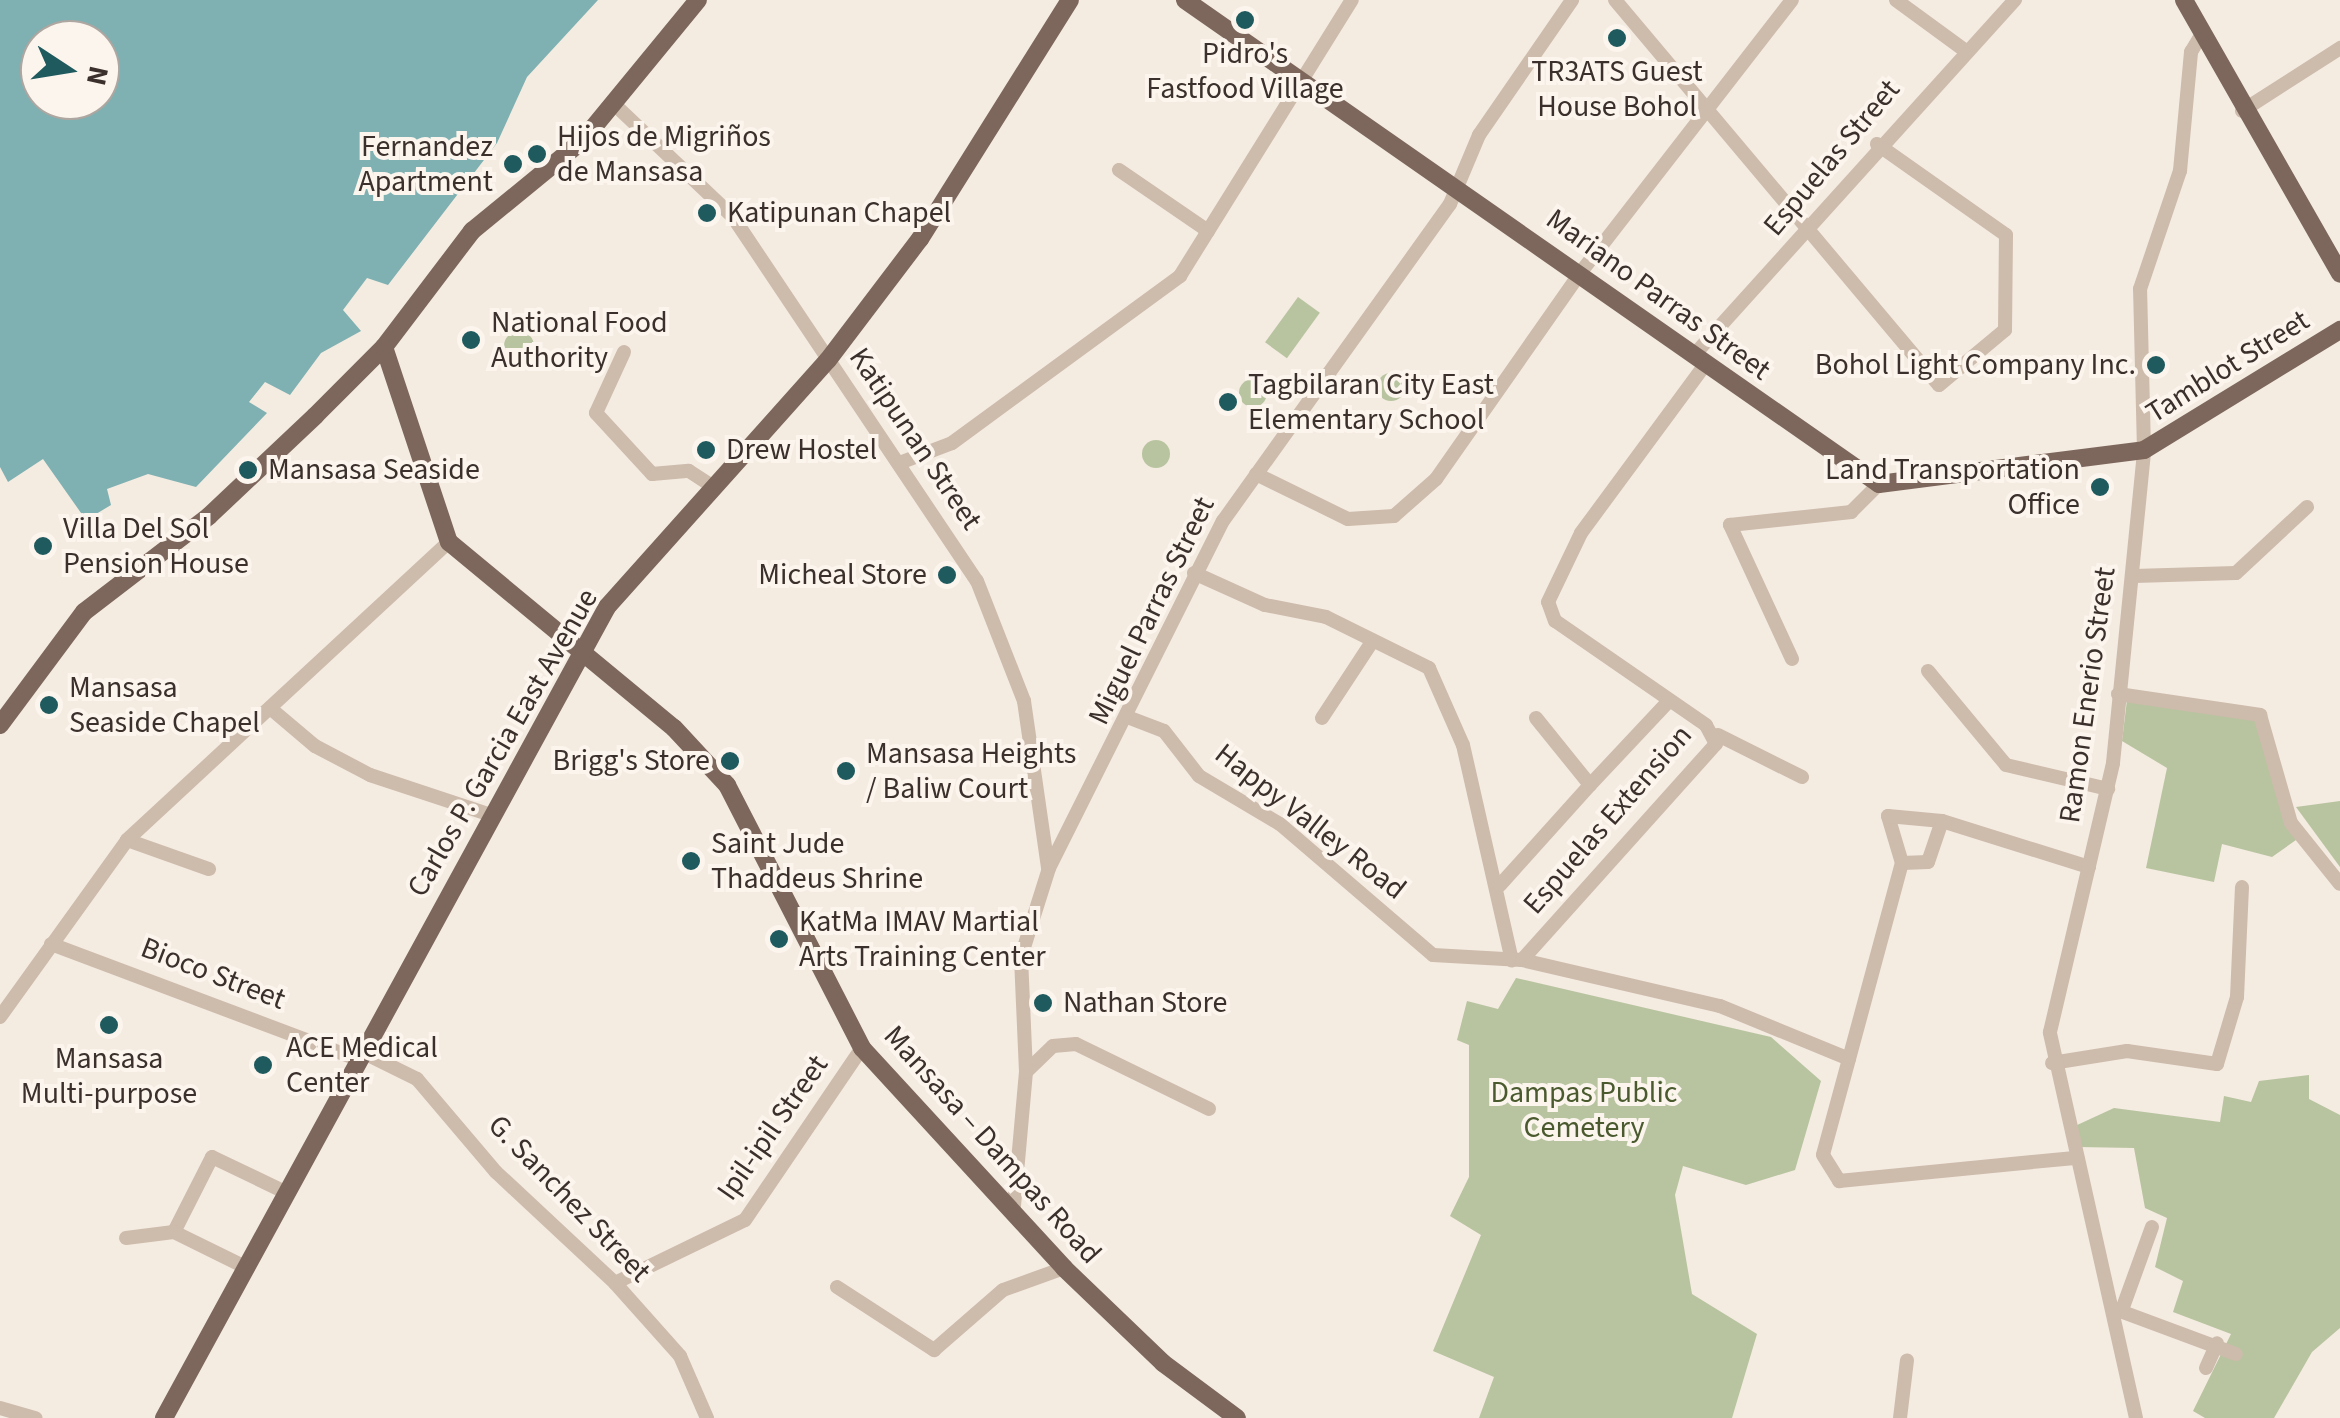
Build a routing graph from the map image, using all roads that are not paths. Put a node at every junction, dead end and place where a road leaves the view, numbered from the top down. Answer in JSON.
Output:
{"nodes":[{"id":1,"x":698,"y":0,"type":"edge"},
{"id":2,"x":1070,"y":0,"type":"edge"},
{"id":3,"x":1185,"y":0,"type":"edge"},
{"id":4,"x":1352,"y":0,"type":"edge"},
{"id":5,"x":1572,"y":0,"type":"edge"},
{"id":6,"x":1615,"y":0,"type":"edge"},
{"id":7,"x":1792,"y":0,"type":"edge"},
{"id":8,"x":1896,"y":0,"type":"edge"},
{"id":9,"x":2015,"y":0,"type":"edge"},
{"id":10,"x":2184,"y":0,"type":"edge"},
{"id":11,"x":2202,"y":34,"type":"junction"},
{"id":12,"x":2340,"y":48,"type":"edge"},
{"id":13,"x":1963,"y":49,"type":"junction"},
{"id":14,"x":1303,"y":80,"type":"junction"},
{"id":15,"x":614,"y":104,"type":"junction"},
{"id":16,"x":1707,"y":108,"type":"junction"},
{"id":17,"x":2242,"y":111,"type":"junction"},
{"id":18,"x":1877,"y":144,"type":"junction"},
{"id":19,"x":1119,"y":170,"type":"dead end"},
{"id":20,"x":1455,"y":186,"type":"junction"},
{"id":21,"x":1809,"y":230,"type":"junction"},
{"id":22,"x":1208,"y":232,"type":"junction"},
{"id":23,"x":1580,"y":272,"type":"junction"},
{"id":24,"x":2340,"y":274,"type":"edge"},
{"id":25,"x":2340,"y":330,"type":"edge"},
{"id":26,"x":384,"y":347,"type":"junction"},
{"id":27,"x":624,"y":352,"type":"dead end"},
{"id":28,"x":828,"y":360,"type":"junction"},
{"id":29,"x":1700,"y":360,"type":"junction"},
{"id":30,"x":2144,"y":450,"type":"junction"},
{"id":31,"x":902,"y":462,"type":"junction"},
{"id":32,"x":1256,"y":474,"type":"junction"},
{"id":33,"x":1879,"y":484,"type":"junction"},
{"id":34,"x":714,"y":486,"type":"junction"},
{"id":35,"x":2308,"y":507,"type":"dead end"},
{"id":36,"x":449,"y":542,"type":"junction"},
{"id":37,"x":1194,"y":573,"type":"junction"},
{"id":38,"x":2134,"y":576,"type":"junction"},
{"id":39,"x":1372,"y":642,"type":"junction"},
{"id":40,"x":582,"y":655,"type":"junction"},
{"id":41,"x":1792,"y":659,"type":"dead end"},
{"id":42,"x":1928,"y":671,"type":"dead end"},
{"id":43,"x":2118,"y":694,"type":"junction"},
{"id":44,"x":1668,"y":702,"type":"junction"},
{"id":45,"x":270,"y":708,"type":"junction"},
{"id":46,"x":1130,"y":718,"type":"junction"},
{"id":47,"x":1322,"y":718,"type":"dead end"},
{"id":48,"x":1536,"y":718,"type":"dead end"},
{"id":49,"x":0,"y":725,"type":"edge"},
{"id":50,"x":1718,"y":734,"type":"junction"},
{"id":51,"x":1802,"y":777,"type":"dead end"},
{"id":52,"x":1590,"y":785,"type":"junction"},
{"id":53,"x":2108,"y":789,"type":"junction"},
{"id":54,"x":494,"y":816,"type":"junction"},
{"id":55,"x":1942,"y":821,"type":"junction"},
{"id":56,"x":127,"y":840,"type":"junction"},
{"id":57,"x":1902,"y":863,"type":"junction"},
{"id":58,"x":2089,"y":867,"type":"junction"},
{"id":59,"x":1048,"y":868,"type":"junction"},
{"id":60,"x":209,"y":869,"type":"dead end"},
{"id":61,"x":1500,"y":884,"type":"junction"},
{"id":62,"x":2340,"y":884,"type":"edge"},
{"id":63,"x":2242,"y":887,"type":"dead end"},
{"id":64,"x":51,"y":944,"type":"junction"},
{"id":65,"x":1518,"y":960,"type":"junction"},
{"id":66,"x":0,"y":1016,"type":"edge"},
{"id":67,"x":862,"y":1048,"type":"junction"},
{"id":68,"x":356,"y":1054,"type":"junction"},
{"id":69,"x":1849,"y":1059,"type":"junction"},
{"id":70,"x":2052,"y":1064,"type":"junction"},
{"id":71,"x":1026,"y":1072,"type":"junction"},
{"id":72,"x":1209,"y":1109,"type":"dead end"},
{"id":73,"x":2072,"y":1158,"type":"junction"},
{"id":74,"x":281,"y":1190,"type":"junction"},
{"id":75,"x":1014,"y":1206,"type":"junction"},
{"id":76,"x":2152,"y":1228,"type":"dead end"},
{"id":77,"x":174,"y":1232,"type":"junction"},
{"id":78,"x":126,"y":1238,"type":"dead end"},
{"id":79,"x":241,"y":1265,"type":"junction"},
{"id":80,"x":1064,"y":1268,"type":"junction"},
{"id":81,"x":615,"y":1283,"type":"junction"},
{"id":82,"x":837,"y":1287,"type":"dead end"},
{"id":83,"x":2118,"y":1308,"type":"junction"},
{"id":84,"x":2217,"y":1344,"type":"junction"},
{"id":85,"x":2236,"y":1354,"type":"dead end"},
{"id":86,"x":1907,"y":1360,"type":"dead end"},
{"id":87,"x":2206,"y":1368,"type":"dead end"},
{"id":88,"x":0,"y":1408,"type":"edge"},
{"id":89,"x":36,"y":1418,"type":"edge"},
{"id":90,"x":164,"y":1418,"type":"edge"},
{"id":91,"x":707,"y":1418,"type":"edge"},
{"id":92,"x":1236,"y":1418,"type":"edge"},
{"id":93,"x":1900,"y":1418,"type":"edge"},
{"id":94,"x":2136,"y":1418,"type":"edge"}],
"edges":[{"from":1,"to":15,"type":"main road"},
{"from":2,"to":28,"type":"main road","name":"Carlos P. Garcia East Avenue"},
{"from":3,"to":14,"type":"main road","name":"Mariano Parras Street"},
{"from":4,"to":14,"type":"street"},
{"from":5,"to":20,"type":"street","name":"Miguel Parras Street"},
{"from":6,"to":16,"type":"street"},
{"from":7,"to":16,"type":"street"},
{"from":8,"to":13,"type":"street"},
{"from":9,"to":13,"type":"street","name":"Espuelas Street"},
{"from":10,"to":11,"type":"main road"},
{"from":11,"to":17,"type":"main road"},
{"from":11,"to":30,"type":"street","name":"Ramon Enerio Street"},
{"from":12,"to":17,"type":"street"},
{"from":13,"to":18,"type":"street","name":"Espuelas Street"},
{"from":14,"to":20,"type":"main road","name":"Mariano Parras Street"},
{"from":14,"to":22,"type":"street"},
{"from":15,"to":26,"type":"main road"},
{"from":15,"to":28,"type":"street","name":"Katipunan Street"},
{"from":16,"to":21,"type":"street"},
{"from":16,"to":23,"type":"street"},
{"from":17,"to":24,"type":"main road"},
{"from":18,"to":21,"type":"street","name":"Espuelas Street"},
{"from":18,"to":21,"type":"street"},
{"from":19,"to":22,"type":"street"},
{"from":20,"to":23,"type":"main road","name":"Mariano Parras Street"},
{"from":20,"to":32,"type":"street","name":"Miguel Parras Street"},
{"from":21,"to":29,"type":"street","name":"Espuelas Street"},
{"from":22,"to":31,"type":"street"},
{"from":23,"to":29,"type":"main road","name":"Mariano Parras Street"},
{"from":23,"to":32,"type":"street"},
{"from":25,"to":30,"type":"main road","name":"Tamblot Street"},
{"from":26,"to":36,"type":"main road"},
{"from":26,"to":49,"type":"main road"},
{"from":27,"to":34,"type":"street"},
{"from":28,"to":31,"type":"street","name":"Katipunan Street"},
{"from":28,"to":34,"type":"main road","name":"Carlos P. Garcia East Avenue"},
{"from":29,"to":33,"type":"main road","name":"Mariano Parras Street"},
{"from":29,"to":44,"type":"street","name":"Espuelas Extension"},
{"from":30,"to":33,"type":"main road"},
{"from":30,"to":38,"type":"street","name":"Ramon Enerio Street"},
{"from":31,"to":59,"type":"street","name":"Katipunan Street"},
{"from":32,"to":37,"type":"street","name":"Miguel Parras Street"},
{"from":33,"to":41,"type":"street"},
{"from":34,"to":40,"type":"main road","name":"Carlos P. Garcia East Avenue"},
{"from":35,"to":38,"type":"street"},
{"from":36,"to":40,"type":"main road","name":"Mansasa – Dampas Road"},
{"from":36,"to":45,"type":"street"},
{"from":37,"to":39,"type":"street"},
{"from":37,"to":46,"type":"street","name":"Miguel Parras Street"},
{"from":38,"to":43,"type":"street","name":"Ramon Enerio Street"},
{"from":39,"to":47,"type":"street"},
{"from":39,"to":61,"type":"street"},
{"from":40,"to":54,"type":"main road","name":"Carlos P. Garcia East Avenue"},
{"from":40,"to":67,"type":"main road","name":"Mansasa – Dampas Road"},
{"from":42,"to":53,"type":"street"},
{"from":43,"to":53,"type":"street","name":"Ramon Enerio Street"},
{"from":43,"to":62,"type":"street"},
{"from":44,"to":50,"type":"street","name":"Espuelas Extension"},
{"from":44,"to":52,"type":"street"},
{"from":45,"to":54,"type":"street"},
{"from":45,"to":56,"type":"street"},
{"from":46,"to":59,"type":"street","name":"Miguel Parras Street"},
{"from":46,"to":65,"type":"street","name":"Happy Valley Road"},
{"from":48,"to":52,"type":"street"},
{"from":50,"to":51,"type":"street"},
{"from":50,"to":65,"type":"street","name":"Espuelas Extension"},
{"from":52,"to":61,"type":"street"},
{"from":53,"to":58,"type":"street","name":"Ramon Enerio Street"},
{"from":54,"to":68,"type":"main road","name":"Carlos P. Garcia East Avenue"},
{"from":55,"to":57,"type":"street"},
{"from":55,"to":57,"type":"street"},
{"from":55,"to":58,"type":"street"},
{"from":56,"to":60,"type":"street"},
{"from":56,"to":64,"type":"street"},
{"from":57,"to":69,"type":"street"},
{"from":58,"to":70,"type":"street","name":"Ramon Enerio Street"},
{"from":59,"to":71,"type":"street","name":"Miguel Parras Street"},
{"from":61,"to":65,"type":"street"},
{"from":63,"to":70,"type":"street"},
{"from":64,"to":66,"type":"street"},
{"from":64,"to":68,"type":"street","name":"Bioco Street"},
{"from":65,"to":69,"type":"street","name":"Happy Valley Road"},
{"from":67,"to":75,"type":"main road","name":"Mansasa – Dampas Road"},
{"from":67,"to":81,"type":"street","name":"Ipil-ipil Street"},
{"from":68,"to":74,"type":"main road","name":"Carlos P. Garcia East Avenue"},
{"from":68,"to":81,"type":"street","name":"G. Sanchez Street"},
{"from":69,"to":73,"type":"street"},
{"from":70,"to":73,"type":"street","name":"Ramon Enerio Street"},
{"from":71,"to":72,"type":"street"},
{"from":71,"to":75,"type":"street","name":"Miguel Parras Street"},
{"from":73,"to":83,"type":"street","name":"Ramon Enerio Street"},
{"from":74,"to":77,"type":"street"},
{"from":74,"to":79,"type":"main road","name":"Carlos P. Garcia East Avenue"},
{"from":75,"to":80,"type":"main road","name":"Mansasa – Dampas Road"},
{"from":76,"to":83,"type":"street"},
{"from":77,"to":78,"type":"street"},
{"from":77,"to":79,"type":"street"},
{"from":79,"to":90,"type":"main road","name":"Carlos P. Garcia East Avenue"},
{"from":80,"to":82,"type":"street"},
{"from":80,"to":92,"type":"main road","name":"Mansasa – Dampas Road"},
{"from":81,"to":91,"type":"street","name":"G. Sanchez Street"},
{"from":83,"to":84,"type":"street"},
{"from":83,"to":94,"type":"street","name":"Ramon Enerio Street"},
{"from":84,"to":85,"type":"street"},
{"from":84,"to":87,"type":"street"},
{"from":86,"to":93,"type":"street"},
{"from":88,"to":89,"type":"street"}]}
